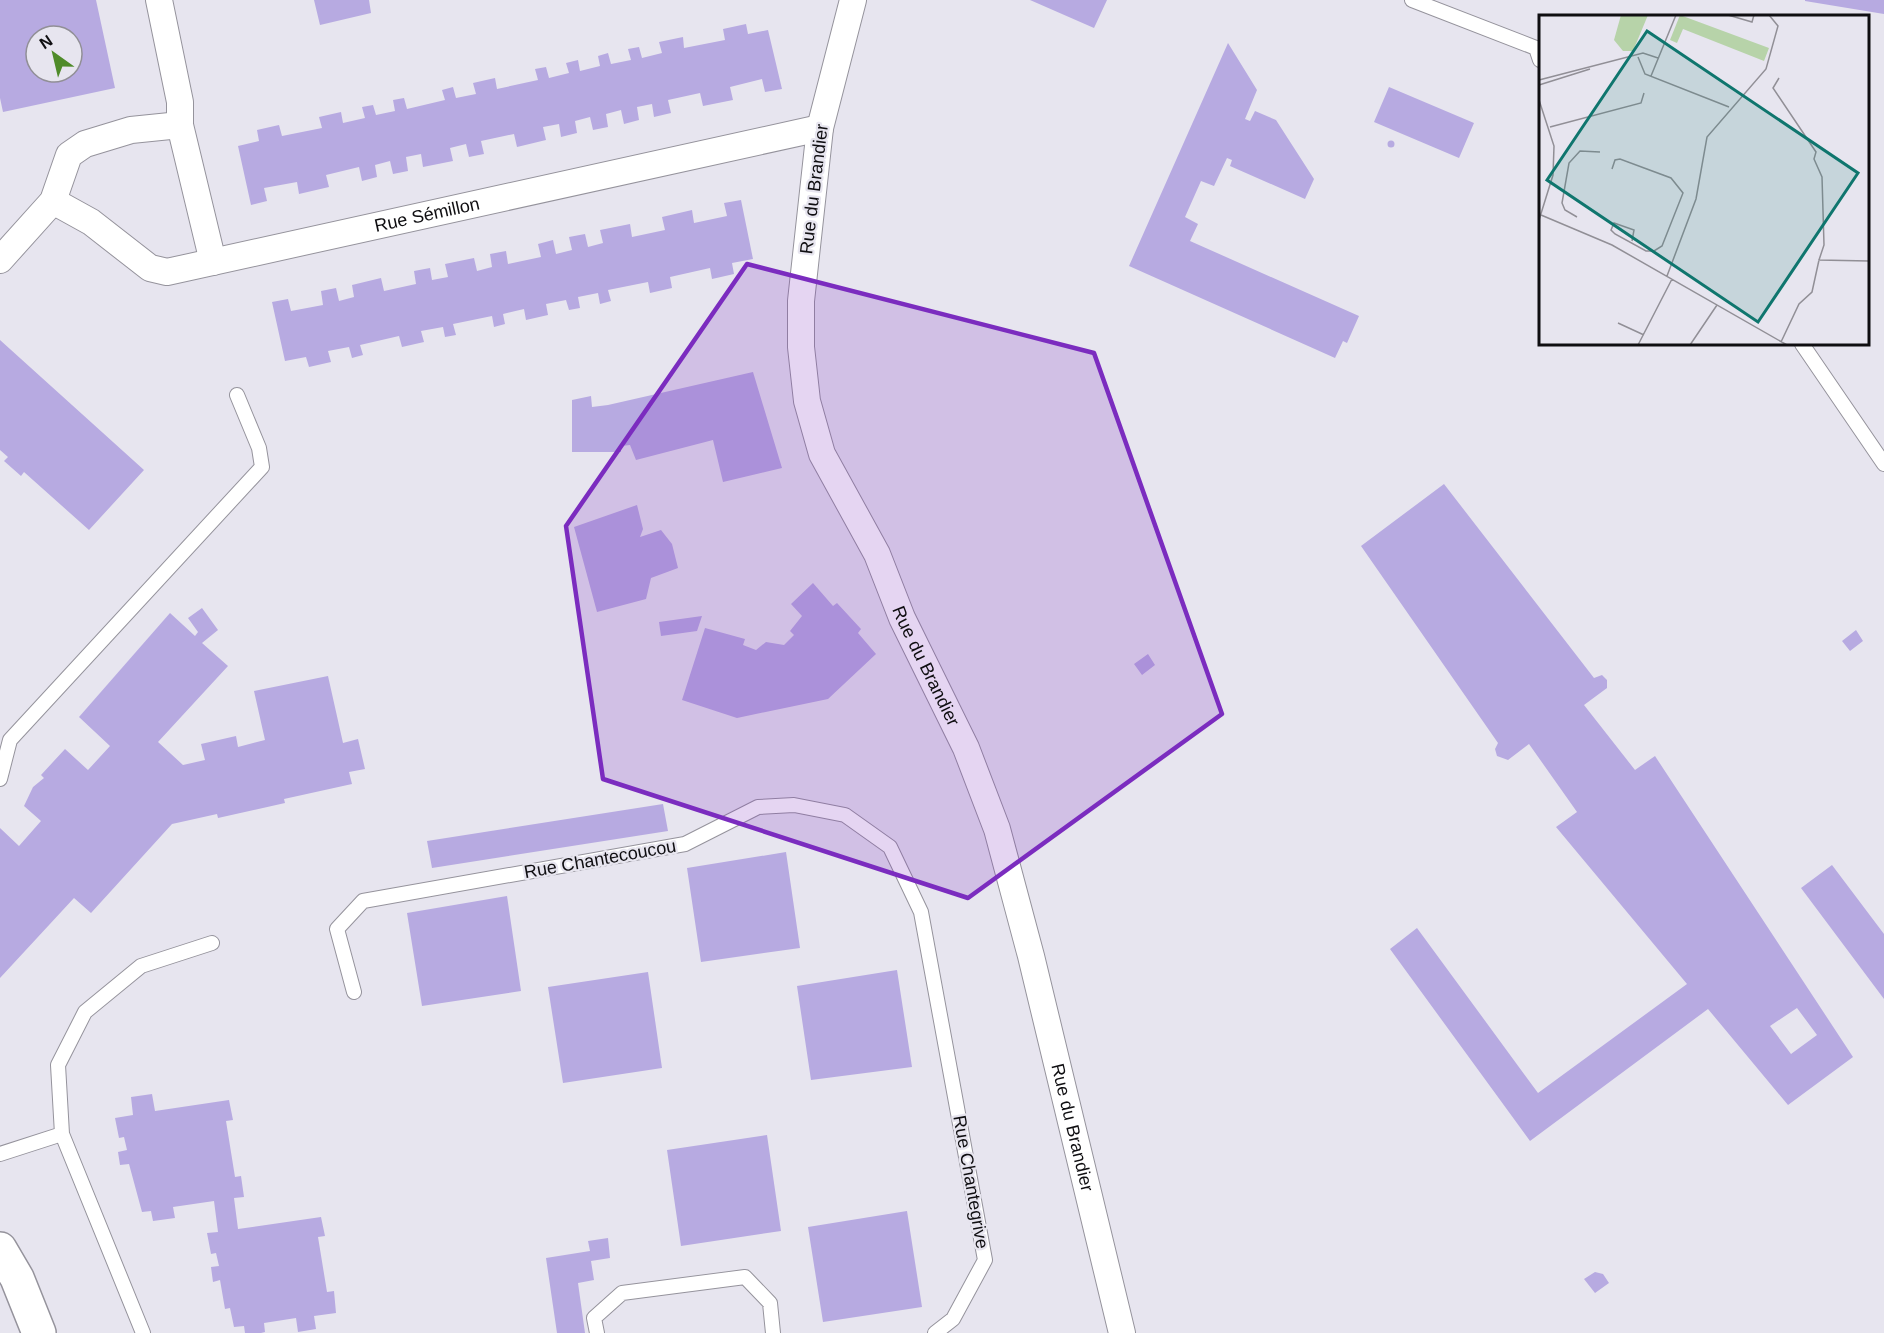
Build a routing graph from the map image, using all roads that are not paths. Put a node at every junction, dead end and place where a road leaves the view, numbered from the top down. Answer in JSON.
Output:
{"nodes":[{"id":1,"x":159,"y":0,"type":"edge"},
{"id":2,"x":853,"y":0,"type":"edge"},
{"id":3,"x":1412,"y":0,"type":"edge"},
{"id":4,"x":1539,"y":57,"type":"edge"},
{"id":5,"x":180,"y":125,"type":"junction"},
{"id":6,"x":820,"y":128,"type":"junction"},
{"id":7,"x":53,"y":201,"type":"junction"},
{"id":8,"x":0,"y":260,"type":"edge"},
{"id":9,"x":213,"y":262,"type":"junction"},
{"id":10,"x":1804,"y":345,"type":"edge"},
{"id":11,"x":237,"y":395,"type":"dead end"},
{"id":12,"x":1884,"y":464,"type":"edge"},
{"id":13,"x":0,"y":779,"type":"edge"},
{"id":14,"x":212,"y":943,"type":"dead end"},
{"id":15,"x":354,"y":992,"type":"dead end"},
{"id":16,"x":953,"y":1086,"type":"joint"},
{"id":17,"x":62,"y":1134,"type":"junction"},
{"id":18,"x":0,"y":1154,"type":"edge"},
{"id":19,"x":0,"y":1249,"type":"edge"},
{"id":20,"x":39,"y":1333,"type":"edge"},
{"id":21,"x":143,"y":1333,"type":"edge"},
{"id":22,"x":597,"y":1333,"type":"edge"},
{"id":23,"x":773,"y":1333,"type":"edge"},
{"id":24,"x":935,"y":1333,"type":"edge"},
{"id":25,"x":1122,"y":1333,"type":"edge"}],
"edges":[{"from":1,"to":5,"type":"street"},
{"from":2,"to":6,"type":"street","name":"Rue du Brandier"},
{"from":3,"to":4,"type":"lane"},
{"from":5,"to":7,"type":"street"},
{"from":5,"to":9,"type":"street"},
{"from":6,"to":9,"type":"street","name":"Rue Sémillon"},
{"from":6,"to":25,"type":"street","name":"Rue du Brandier"},
{"from":7,"to":8,"type":"street"},
{"from":7,"to":9,"type":"street","name":"Rue Sémillon"},
{"from":10,"to":12,"type":"lane"},
{"from":11,"to":13,"type":"lane"},
{"from":14,"to":17,"type":"lane"},
{"from":15,"to":16,"type":"lane","name":"Rue Chantecoucou"},
{"from":16,"to":24,"type":"lane","name":"Rue Chantegrive"},
{"from":17,"to":18,"type":"lane"},
{"from":17,"to":21,"type":"lane"},
{"from":19,"to":20,"type":"street"},
{"from":22,"to":23,"type":"lane"}]}
